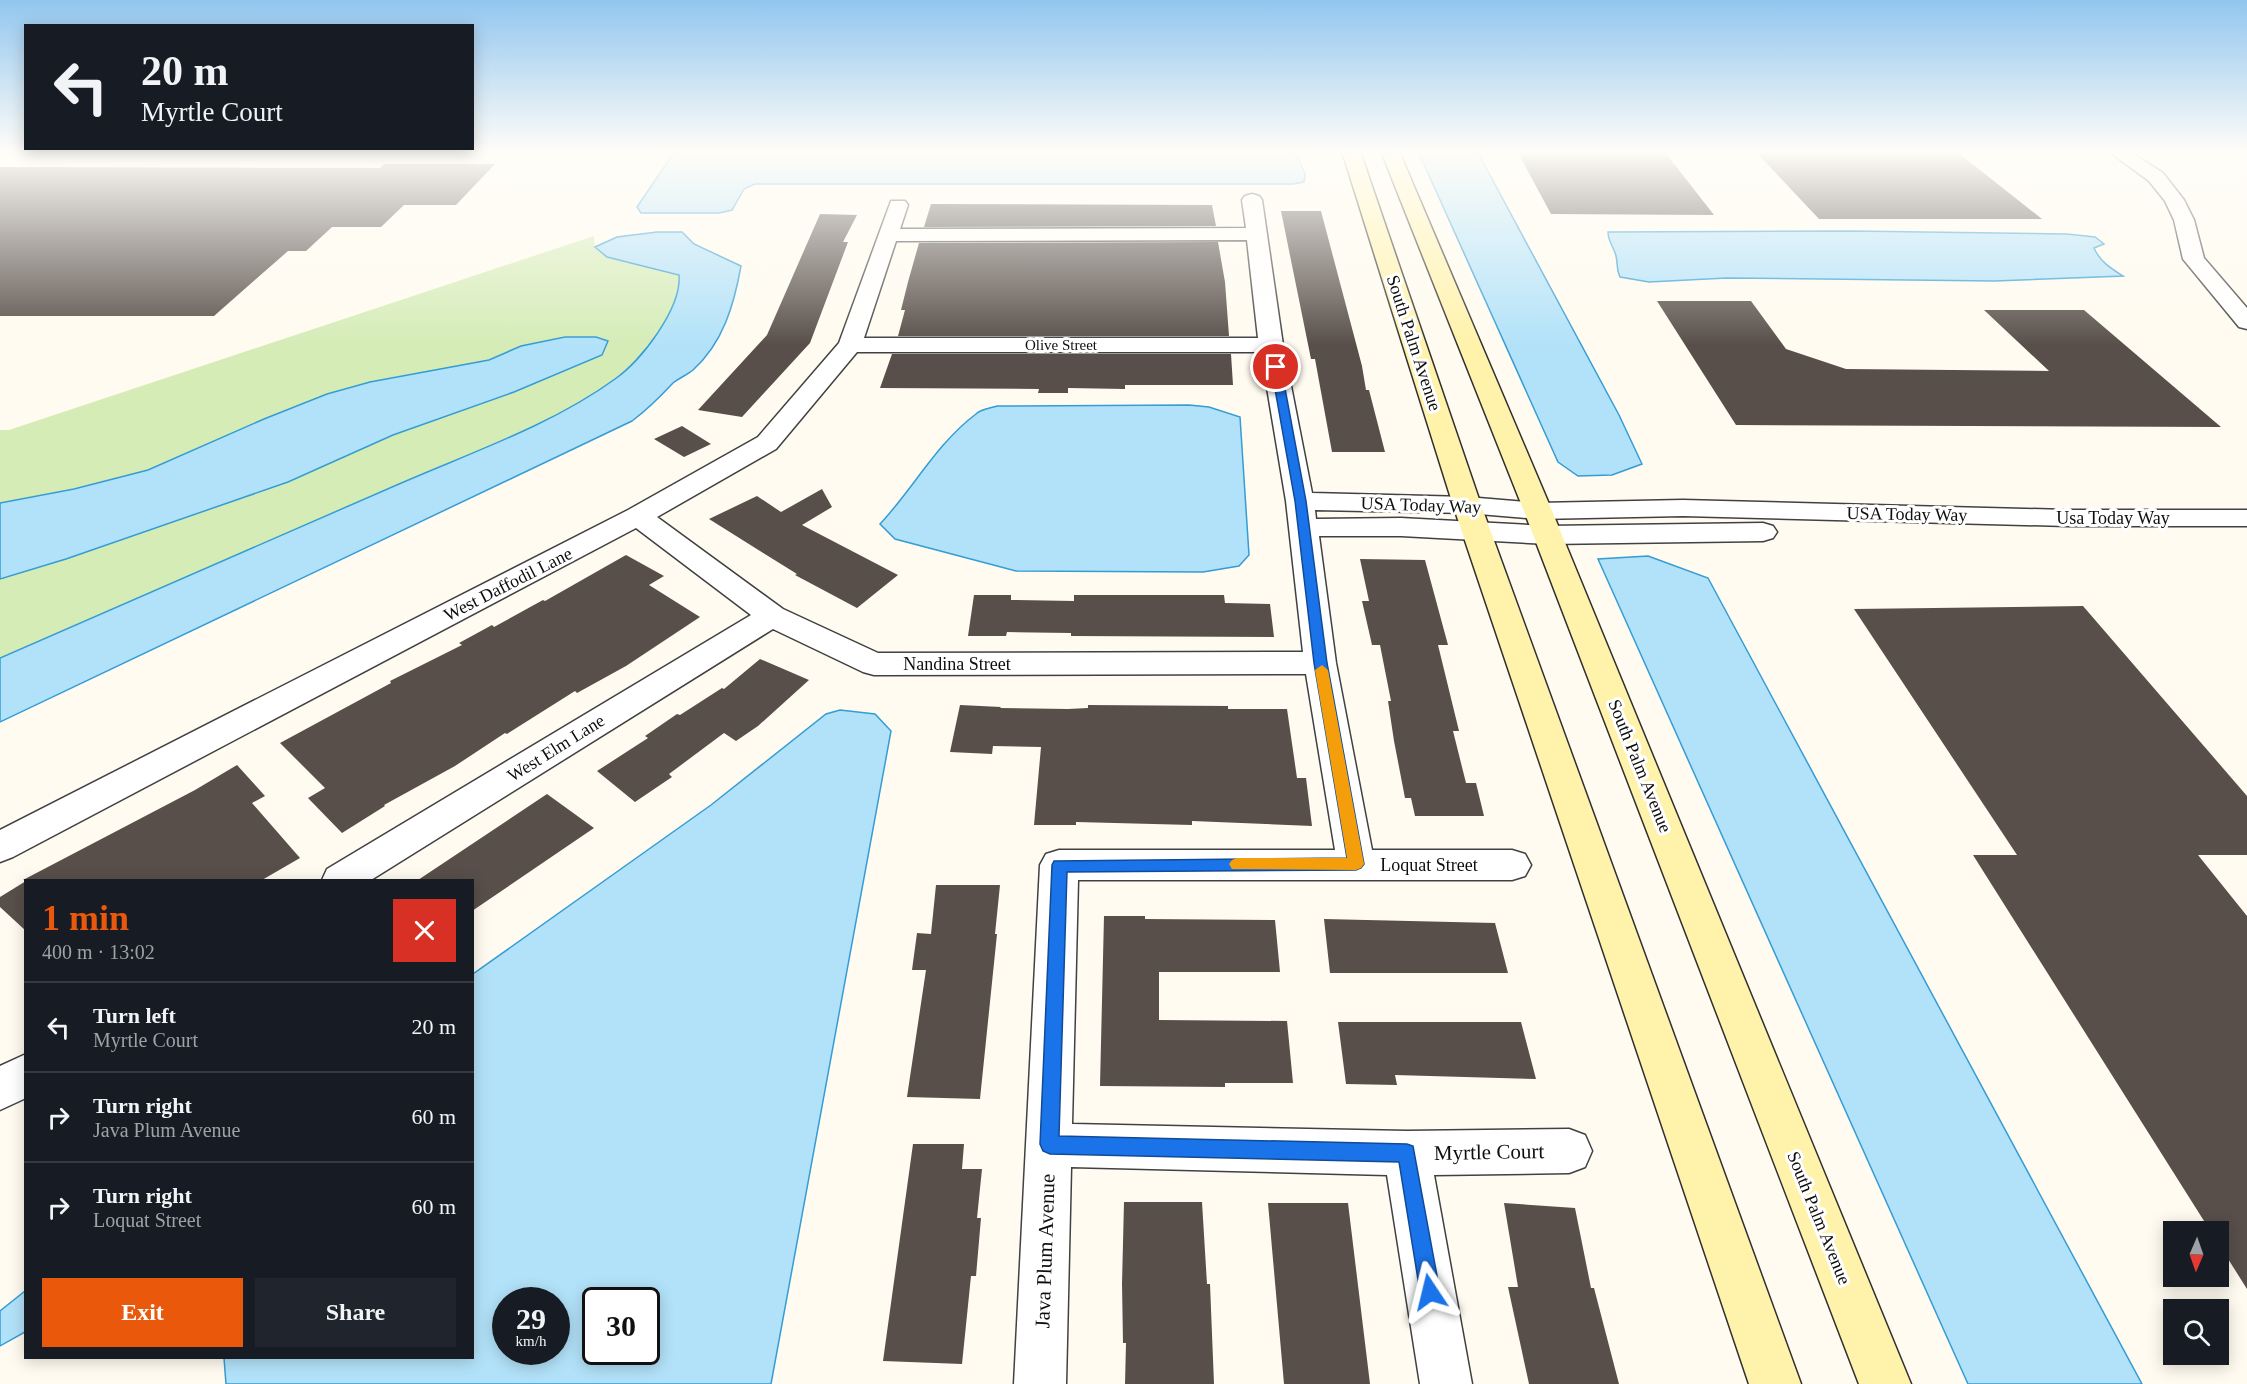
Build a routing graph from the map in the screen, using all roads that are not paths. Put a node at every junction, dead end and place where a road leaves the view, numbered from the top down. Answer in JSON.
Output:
{"nodes":[{"id":1,"x":894,"y":216,"type":"edge"},
{"id":2,"x":1255,"y":216,"type":"edge"},
{"id":3,"x":1372,"y":216,"type":"edge"},
{"id":4,"x":1416,"y":216,"type":"edge"},
{"id":5,"x":2182,"y":216,"type":"edge"},
{"id":6,"x":1258,"y":234,"type":"junction"},
{"id":7,"x":887,"y":235,"type":"junction"},
{"id":8,"x":2247,"y":322,"type":"edge"},
{"id":9,"x":850,"y":345,"type":"junction"},
{"id":10,"x":1272,"y":345,"type":"junction"},
{"id":11,"x":1302,"y":514,"type":"junction"},
{"id":12,"x":638,"y":516,"type":"junction"},
{"id":13,"x":1979,"y":516,"type":"joint"},
{"id":14,"x":2247,"y":518,"type":"edge"},
{"id":15,"x":1472,"y":519,"type":"junction"},
{"id":16,"x":1543,"y":523,"type":"junction"},
{"id":17,"x":772,"y":616,"type":"junction"},
{"id":18,"x":1320,"y":663,"type":"junction"},
{"id":19,"x":0,"y":847,"type":"edge"},
{"id":20,"x":1356,"y":864,"type":"junction"},
{"id":21,"x":1059,"y":865,"type":"joint"},
{"id":22,"x":1512,"y":865,"type":"dead end"},
{"id":23,"x":343,"y":879,"type":"edge"},
{"id":24,"x":24,"y":1075,"type":"edge"},
{"id":25,"x":0,"y":1090,"type":"edge"},
{"id":26,"x":1050,"y":1144,"type":"junction"},
{"id":27,"x":1569,"y":1151,"type":"dead end"},
{"id":28,"x":1407,"y":1153,"type":"junction"},
{"id":29,"x":1040,"y":1384,"type":"edge"},
{"id":30,"x":1446,"y":1384,"type":"edge"},
{"id":31,"x":1774,"y":1384,"type":"edge"},
{"id":32,"x":1885,"y":1384,"type":"edge"}],
"edges":[{"from":1,"to":7,"type":"street","name":"West Daffodil Lane"},
{"from":2,"to":6,"type":"street"},
{"from":3,"to":15,"type":"main road","name":"South Palm Avenue"},
{"from":4,"to":16,"type":"main road","name":"South Palm Avenue"},
{"from":5,"to":8,"type":"street"},
{"from":6,"to":7,"type":"street"},
{"from":6,"to":10,"type":"street"},
{"from":7,"to":9,"type":"street","name":"West Daffodil Lane"},
{"from":9,"to":10,"type":"street","name":"Olive Street"},
{"from":9,"to":12,"type":"street","name":"West Daffodil Lane"},
{"from":10,"to":11,"type":"street"},
{"from":11,"to":15,"type":"street","name":"USA Today Way"},
{"from":11,"to":18,"type":"street"},
{"from":12,"to":17,"type":"street","name":"Nandina Street"},
{"from":12,"to":19,"type":"street","name":"West Daffodil Lane"},
{"from":13,"to":14,"type":"street","name":"Usa Today Way"},
{"from":13,"to":16,"type":"street","name":"USA Today Way"},
{"from":15,"to":16,"type":"street","name":"USA Today Way"},
{"from":15,"to":31,"type":"main road","name":"South Palm Avenue"},
{"from":16,"to":32,"type":"main road","name":"South Palm Avenue"},
{"from":17,"to":18,"type":"street","name":"Nandina Street"},
{"from":17,"to":23,"type":"street","name":"West Elm Lane"},
{"from":18,"to":20,"type":"street"},
{"from":20,"to":21,"type":"street","name":"Loquat Street"},
{"from":20,"to":22,"type":"street","name":"Loquat Street"},
{"from":21,"to":26,"type":"street","name":"Java Plum Avenue"},
{"from":24,"to":25,"type":"street"},
{"from":26,"to":28,"type":"street","name":"Myrtle Court"},
{"from":26,"to":29,"type":"street","name":"Java Plum Avenue"},
{"from":27,"to":28,"type":"street","name":"Myrtle Court"},
{"from":28,"to":30,"type":"street"}]}
